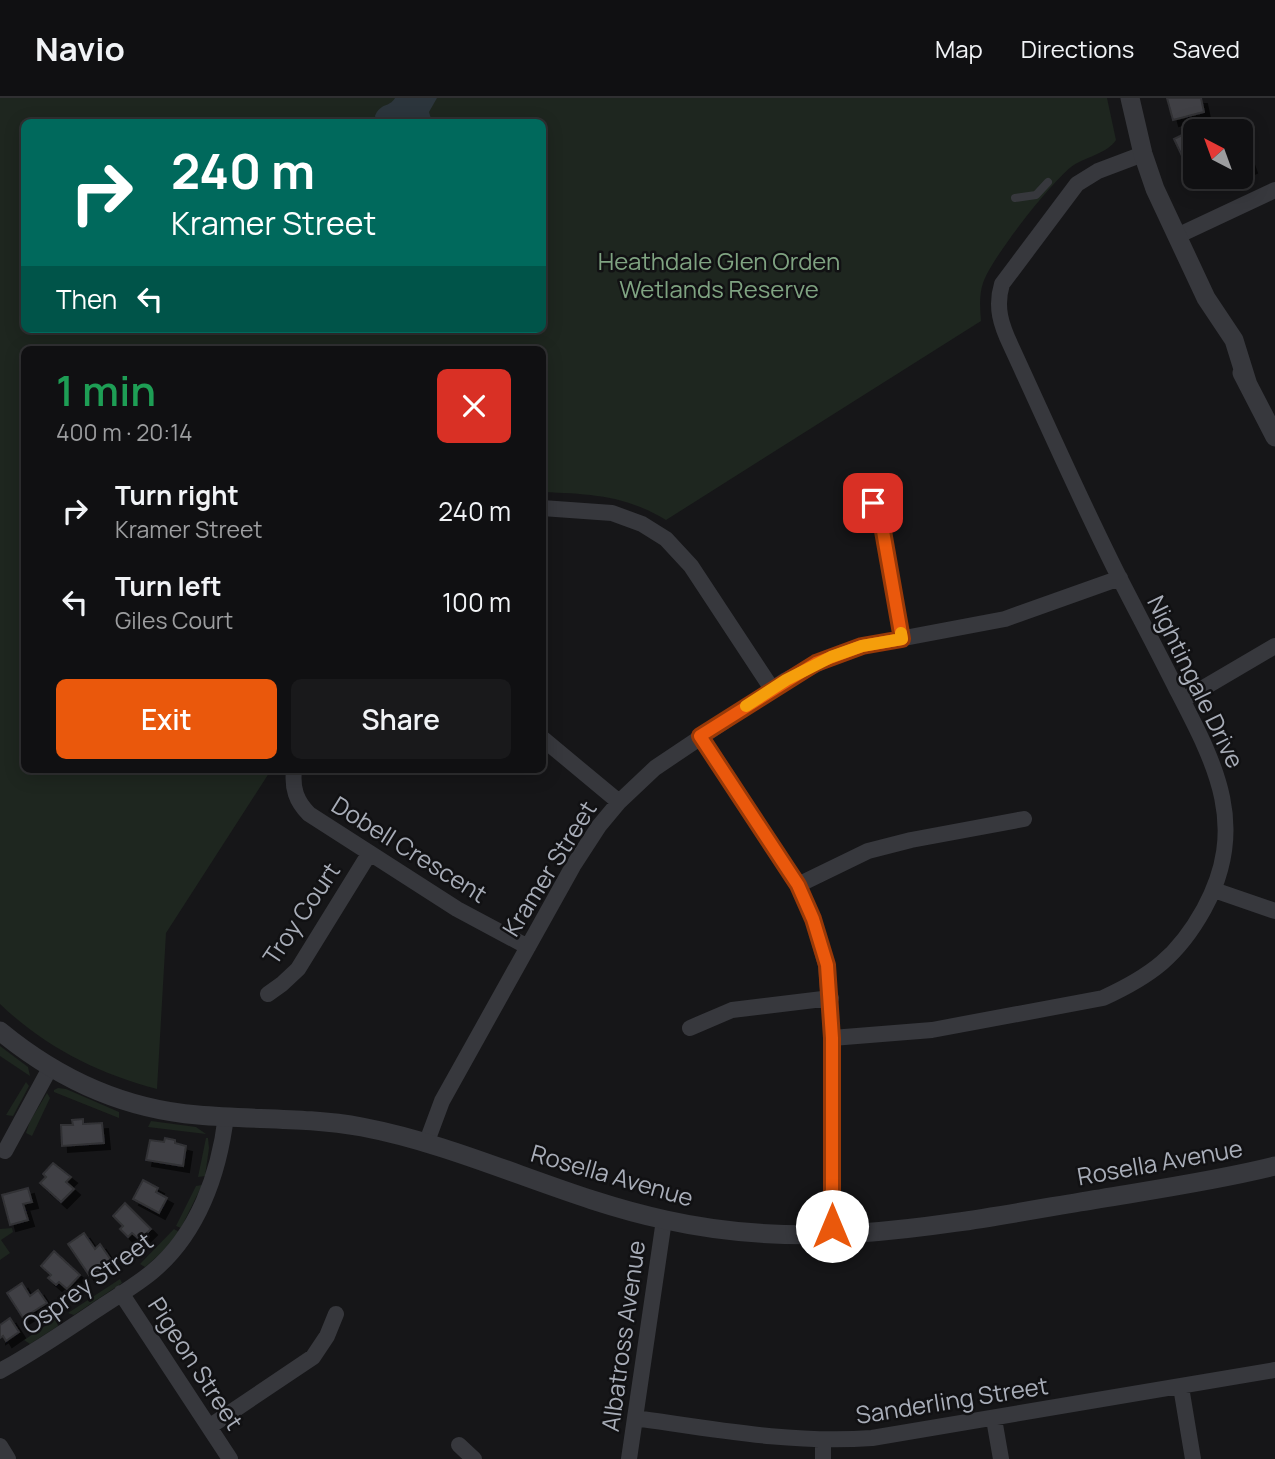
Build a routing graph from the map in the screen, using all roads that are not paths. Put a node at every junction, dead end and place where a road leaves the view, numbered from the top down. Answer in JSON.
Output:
{"nodes":[{"id":1,"x":1130,"y":98,"type":"edge"},
{"id":2,"x":1143,"y":154,"type":"junction"},
{"id":3,"x":1048,"y":182,"type":"dead end"},
{"id":4,"x":1275,"y":190,"type":"edge"},
{"id":5,"x":1015,"y":198,"type":"dead end"},
{"id":6,"x":1177,"y":236,"type":"junction"},
{"id":7,"x":1275,"y":437,"type":"edge"},
{"id":8,"x":866,"y":492,"type":"dead end"},
{"id":9,"x":546,"y":508,"type":"edge"},
{"id":10,"x":1117,"y":572,"type":"junction"},
{"id":11,"x":902,"y":639,"type":"junction"},
{"id":12,"x":1275,"y":646,"type":"edge"},
{"id":13,"x":772,"y":689,"type":"junction"},
{"id":14,"x":1183,"y":700,"type":"junction"},
{"id":15,"x":700,"y":736,"type":"junction"},
{"id":16,"x":546,"y":741,"type":"edge"},
{"id":17,"x":294,"y":773,"type":"edge"},
{"id":18,"x":619,"y":802,"type":"junction"},
{"id":19,"x":1024,"y":819,"type":"dead end"},
{"id":20,"x":369,"y":854,"type":"junction"},
{"id":21,"x":798,"y":885,"type":"junction"},
{"id":22,"x":1214,"y":890,"type":"junction"},
{"id":23,"x":1275,"y":911,"type":"edge"},
{"id":24,"x":528,"y":947,"type":"junction"},
{"id":25,"x":268,"y":994,"type":"dead end"},
{"id":26,"x":831,"y":998,"type":"junction"},
{"id":27,"x":690,"y":1028,"type":"dead end"},
{"id":28,"x":0,"y":1031,"type":"edge"},
{"id":29,"x":832,"y":1038,"type":"junction"},
{"id":30,"x":50,"y":1068,"type":"junction"},
{"id":31,"x":219,"y":1116,"type":"junction"},
{"id":32,"x":426,"y":1144,"type":"junction"},
{"id":33,"x":5,"y":1151,"type":"dead end"},
{"id":34,"x":1275,"y":1166,"type":"edge"},
{"id":35,"x":664,"y":1220,"type":"junction"},
{"id":36,"x":832,"y":1236,"type":"junction"},
{"id":37,"x":121,"y":1293,"type":"junction"},
{"id":38,"x":336,"y":1314,"type":"dead end"},
{"id":39,"x":25,"y":1357,"type":"junction"},
{"id":40,"x":1275,"y":1370,"type":"edge"},
{"id":41,"x":0,"y":1371,"type":"edge"},
{"id":42,"x":0,"y":1377,"type":"edge"},
{"id":43,"x":1181,"y":1387,"type":"junction"},
{"id":44,"x":635,"y":1418,"type":"junction"},
{"id":45,"x":994,"y":1419,"type":"junction"},
{"id":46,"x":209,"y":1427,"type":"junction"},
{"id":47,"x":823,"y":1441,"type":"junction"},
{"id":48,"x":459,"y":1445,"type":"dead end"},
{"id":49,"x":0,"y":1446,"type":"edge"},
{"id":50,"x":8,"y":1459,"type":"edge"},
{"id":51,"x":230,"y":1459,"type":"edge"},
{"id":52,"x":474,"y":1459,"type":"edge"},
{"id":53,"x":629,"y":1459,"type":"edge"},
{"id":54,"x":822,"y":1459,"type":"edge"},
{"id":55,"x":1001,"y":1459,"type":"edge"},
{"id":56,"x":1193,"y":1459,"type":"edge"}],
"edges":[{"from":1,"to":2,"type":"street"},
{"from":2,"to":6,"type":"street"},
{"from":2,"to":10,"type":"street","name":"Nightingale Drive"},
{"from":3,"to":5,"type":"lane"},
{"from":4,"to":6,"type":"street"},
{"from":6,"to":7,"type":"street"},
{"from":8,"to":11,"type":"street"},
{"from":9,"to":13,"type":"street"},
{"from":10,"to":11,"type":"street","name":"Kramer Street"},
{"from":10,"to":14,"type":"street","name":"Nightingale Drive"},
{"from":11,"to":13,"type":"street","name":"Kramer Street"},
{"from":12,"to":14,"type":"street"},
{"from":13,"to":15,"type":"street","name":"Kramer Street"},
{"from":14,"to":22,"type":"street","name":"Nightingale Drive"},
{"from":15,"to":18,"type":"street","name":"Kramer Street"},
{"from":15,"to":21,"type":"street"},
{"from":16,"to":18,"type":"street"},
{"from":17,"to":20,"type":"street","name":"Dobell Crescent"},
{"from":18,"to":24,"type":"street","name":"Kramer Street"},
{"from":19,"to":21,"type":"street"},
{"from":20,"to":24,"type":"street","name":"Dobell Crescent"},
{"from":20,"to":25,"type":"street","name":"Troy Court"},
{"from":21,"to":26,"type":"street"},
{"from":22,"to":23,"type":"street"},
{"from":22,"to":29,"type":"street","name":"Nightingale Drive"},
{"from":24,"to":32,"type":"street","name":"Kramer Street"},
{"from":26,"to":27,"type":"street"},
{"from":26,"to":29,"type":"street"},
{"from":28,"to":30,"type":"street","name":"Rosella Avenue"},
{"from":29,"to":36,"type":"street"},
{"from":30,"to":31,"type":"street","name":"Rosella Avenue"},
{"from":30,"to":33,"type":"street"},
{"from":31,"to":32,"type":"street","name":"Rosella Avenue"},
{"from":31,"to":37,"type":"street","name":"Osprey Street"},
{"from":32,"to":35,"type":"street","name":"Rosella Avenue"},
{"from":34,"to":36,"type":"street","name":"Rosella Avenue"},
{"from":35,"to":36,"type":"street","name":"Rosella Avenue"},
{"from":35,"to":44,"type":"street","name":"Albatross Avenue"},
{"from":37,"to":39,"type":"street","name":"Osprey Street"},
{"from":37,"to":46,"type":"street","name":"Pigeon Street"},
{"from":38,"to":46,"type":"street"},
{"from":39,"to":41,"type":"street","name":"Osprey Street"},
{"from":39,"to":42,"type":"street","name":"Osprey Street"},
{"from":40,"to":43,"type":"street","name":"Sanderling Street"},
{"from":43,"to":45,"type":"street","name":"Sanderling Street"},
{"from":43,"to":56,"type":"street"},
{"from":44,"to":47,"type":"street","name":"Sanderling Street"},
{"from":44,"to":53,"type":"street","name":"Albatross Avenue"},
{"from":45,"to":47,"type":"street","name":"Sanderling Street"},
{"from":45,"to":55,"type":"street"},
{"from":46,"to":51,"type":"street","name":"Pigeon Street"},
{"from":47,"to":54,"type":"street"},
{"from":48,"to":52,"type":"street"},
{"from":49,"to":50,"type":"street"}]}
